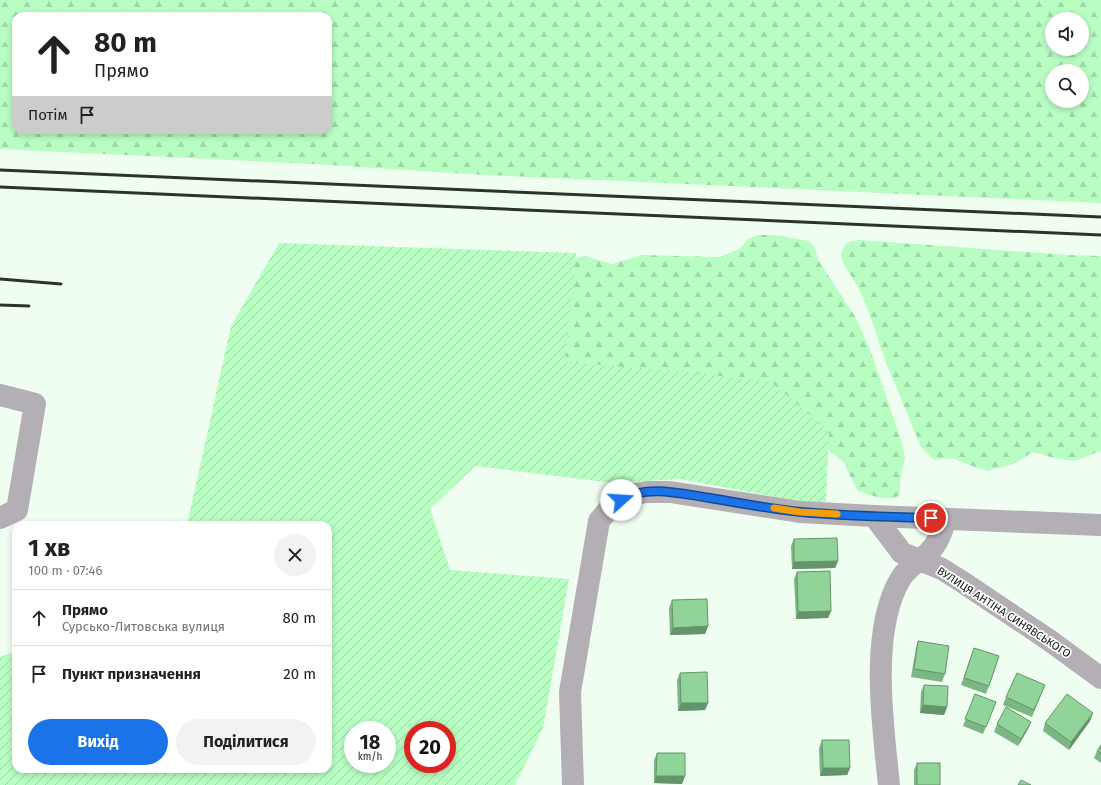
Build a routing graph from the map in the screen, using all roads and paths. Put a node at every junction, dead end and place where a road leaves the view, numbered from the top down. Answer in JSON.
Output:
{"nodes":[{"id":1,"x":0,"y":396,"type":"edge"},
{"id":2,"x":874,"y":516,"type":"junction"},
{"id":3,"x":0,"y":518,"type":"edge"},
{"id":4,"x":946,"y":519,"type":"junction"},
{"id":5,"x":1101,"y":524,"type":"edge"},
{"id":6,"x":919,"y":560,"type":"junction"},
{"id":7,"x":1101,"y":678,"type":"edge"},
{"id":8,"x":573,"y":785,"type":"edge"},
{"id":9,"x":889,"y":785,"type":"edge"}],
"edges":[{"from":1,"to":3,"type":"street"},
{"from":2,"to":4,"type":"street"},
{"from":2,"to":6,"type":"street","name":"ВУЛИЦЯ АНТІНА СИНЯВСЬКОГО"},
{"from":2,"to":8,"type":"street"},
{"from":4,"to":5,"type":"street"},
{"from":4,"to":6,"type":"street"},
{"from":6,"to":7,"type":"street","name":"ВУЛИЦЯ АНТІНА СИНЯВСЬКОГО"},
{"from":6,"to":9,"type":"street"}]}
